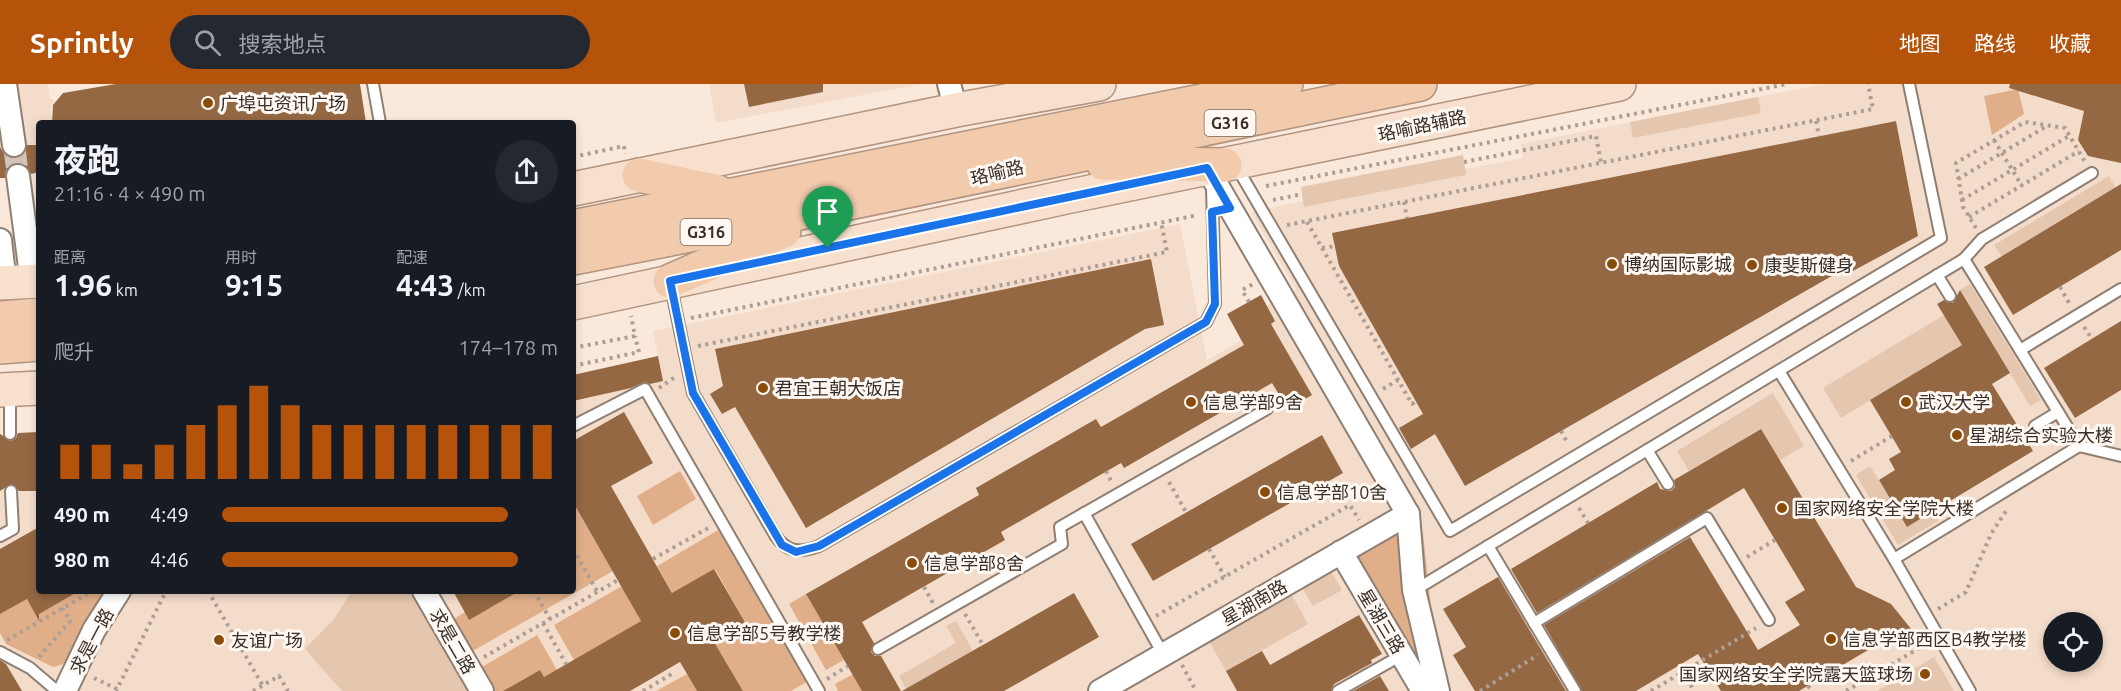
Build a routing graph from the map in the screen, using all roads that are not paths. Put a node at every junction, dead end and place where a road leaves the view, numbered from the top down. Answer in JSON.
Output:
{"nodes":[{"id":1,"x":373,"y":84,"type":"edge"},
{"id":2,"x":1099,"y":84,"type":"edge"},
{"id":3,"x":1196,"y":84,"type":"edge"},
{"id":4,"x":1286,"y":84,"type":"edge"},
{"id":5,"x":1420,"y":84,"type":"edge"},
{"id":6,"x":1619,"y":84,"type":"edge"},
{"id":7,"x":1909,"y":84,"type":"edge"},
{"id":8,"x":5,"y":95,"type":"edge"},
{"id":9,"x":952,"y":97,"type":"edge"},
{"id":10,"x":379,"y":120,"type":"edge"},
{"id":11,"x":1091,"y":125,"type":"junction"},
{"id":12,"x":14,"y":146,"type":"tunnel mouth"},
{"id":13,"x":1038,"y":163,"type":"junction"},
{"id":14,"x":632,"y":166,"type":"junction"},
{"id":15,"x":1226,"y":172,"type":"junction"},
{"id":16,"x":2092,"y":173,"type":"road end"},
{"id":17,"x":18,"y":176,"type":"tunnel mouth"},
{"id":18,"x":576,"y":188,"type":"edge"},
{"id":19,"x":732,"y":195,"type":"junction"},
{"id":20,"x":838,"y":207,"type":"junction"},
{"id":21,"x":576,"y":226,"type":"edge"},
{"id":22,"x":0,"y":240,"type":"edge"},
{"id":23,"x":576,"y":257,"type":"edge"},
{"id":24,"x":1964,"y":259,"type":"junction"},
{"id":25,"x":1937,"y":275,"type":"junction"},
{"id":26,"x":670,"y":281,"type":"junction"},
{"id":27,"x":19,"y":282,"type":"edge"},
{"id":28,"x":2121,"y":289,"type":"edge"},
{"id":29,"x":1950,"y":296,"type":"dead end"},
{"id":30,"x":576,"y":302,"type":"edge"},
{"id":31,"x":36,"y":315,"type":"edge"},
{"id":32,"x":0,"y":318,"type":"edge"},
{"id":33,"x":36,"y":344,"type":"edge"},
{"id":34,"x":0,"y":347,"type":"edge"},
{"id":35,"x":2020,"y":350,"type":"junction"},
{"id":36,"x":1779,"y":371,"type":"junction"},
{"id":37,"x":16,"y":389,"type":"edge"},
{"id":38,"x":1267,"y":409,"type":"dead end"},
{"id":39,"x":2058,"y":412,"type":"junction"},
{"id":40,"x":576,"y":424,"type":"edge"},
{"id":41,"x":2035,"y":426,"type":"dead end"},
{"id":42,"x":10,"y":434,"type":"dead end"},
{"id":43,"x":2079,"y":446,"type":"junction"},
{"id":44,"x":1647,"y":450,"type":"junction"},
{"id":45,"x":2121,"y":456,"type":"edge"},
{"id":46,"x":1668,"y":484,"type":"dead end"},
{"id":47,"x":11,"y":491,"type":"dead end"},
{"id":48,"x":1084,"y":513,"type":"junction"},
{"id":49,"x":1408,"y":514,"type":"junction"},
{"id":50,"x":0,"y":536,"type":"edge"},
{"id":51,"x":1488,"y":546,"type":"junction"},
{"id":52,"x":1341,"y":552,"type":"junction"},
{"id":53,"x":1894,"y":559,"type":"junction"},
{"id":54,"x":1414,"y":590,"type":"junction"},
{"id":55,"x":117,"y":594,"type":"edge"},
{"id":56,"x":426,"y":594,"type":"edge"},
{"id":57,"x":1769,"y":620,"type":"road end"},
{"id":58,"x":1534,"y":623,"type":"junction"},
{"id":59,"x":878,"y":649,"type":"dead end"},
{"id":60,"x":0,"y":652,"type":"edge"},
{"id":61,"x":1168,"y":652,"type":"junction"},
{"id":62,"x":1402,"y":655,"type":"junction"},
{"id":63,"x":817,"y":688,"type":"edge"},
{"id":64,"x":57,"y":691,"type":"edge"},
{"id":65,"x":65,"y":691,"type":"edge"},
{"id":66,"x":482,"y":691,"type":"edge"},
{"id":67,"x":1100,"y":691,"type":"edge"},
{"id":68,"x":1338,"y":691,"type":"edge"},
{"id":69,"x":1423,"y":691,"type":"edge"},
{"id":70,"x":1438,"y":691,"type":"edge"},
{"id":71,"x":1575,"y":691,"type":"edge"},
{"id":72,"x":1970,"y":691,"type":"edge"}],
"edges":[{"from":1,"to":10,"type":"lane"},
{"from":2,"to":9,"type":"main road"},
{"from":3,"to":11,"type":"highway"},
{"from":4,"to":11,"type":"highway","name":"珞喻路","number":"G316"},
{"from":5,"to":13,"type":"highway","name":"珞喻路","number":"G316"},
{"from":6,"to":15,"type":"main road","name":"珞喻路辅路"},
{"from":7,"to":15,"type":"lane"},
{"from":8,"to":12,"type":"street"},
{"from":9,"to":14,"type":"main road"},
{"from":11,"to":19,"type":"highway","name":"珞喻路"},
{"from":13,"to":15,"type":"highway"},
{"from":13,"to":20,"type":"highway","name":"珞喻路","number":"G316"},
{"from":14,"to":18,"type":"main road"},
{"from":14,"to":19,"type":"highway"},
{"from":15,"to":26,"type":"main road","name":"珞喻路辅路"},
{"from":15,"to":26,"type":"lane"},
{"from":15,"to":49,"type":"street"},
{"from":16,"to":24,"type":"lane"},
{"from":17,"to":27,"type":"street"},
{"from":19,"to":21,"type":"highway","name":"珞喻路"},
{"from":20,"to":23,"type":"highway","name":"珞喻路","number":"G316"},
{"from":20,"to":26,"type":"highway"},
{"from":22,"to":27,"type":"street"},
{"from":24,"to":25,"type":"lane"},
{"from":24,"to":35,"type":"lane"},
{"from":25,"to":29,"type":"lane"},
{"from":25,"to":36,"type":"lane"},
{"from":26,"to":30,"type":"main road","name":"珞喻路辅路"},
{"from":28,"to":35,"type":"lane"},
{"from":31,"to":32,"type":"highway"},
{"from":33,"to":34,"type":"highway"},
{"from":35,"to":39,"type":"lane"},
{"from":36,"to":44,"type":"lane"},
{"from":36,"to":53,"type":"lane"},
{"from":37,"to":42,"type":"lane"},
{"from":38,"to":48,"type":"lane"},
{"from":39,"to":41,"type":"lane"},
{"from":39,"to":43,"type":"lane"},
{"from":40,"to":63,"type":"lane"},
{"from":43,"to":45,"type":"lane"},
{"from":43,"to":53,"type":"lane"},
{"from":44,"to":46,"type":"lane"},
{"from":44,"to":51,"type":"lane"},
{"from":47,"to":50,"type":"lane"},
{"from":48,"to":59,"type":"lane"},
{"from":48,"to":61,"type":"lane"},
{"from":49,"to":52,"type":"street","name":"星湖南路"},
{"from":49,"to":54,"type":"street"},
{"from":51,"to":54,"type":"lane"},
{"from":51,"to":58,"type":"lane"},
{"from":52,"to":61,"type":"street","name":"星湖南路"},
{"from":52,"to":62,"type":"street","name":"星湖三路"},
{"from":53,"to":72,"type":"lane"},
{"from":54,"to":70,"type":"street"},
{"from":55,"to":65,"type":"street","name":"求是一路"},
{"from":56,"to":66,"type":"street","name":"求是二路"},
{"from":57,"to":58,"type":"lane"},
{"from":58,"to":71,"type":"lane"},
{"from":60,"to":64,"type":"lane"},
{"from":61,"to":67,"type":"street","name":"星湖南路"},
{"from":62,"to":68,"type":"lane"},
{"from":62,"to":69,"type":"street","name":"星湖三路"}]}
